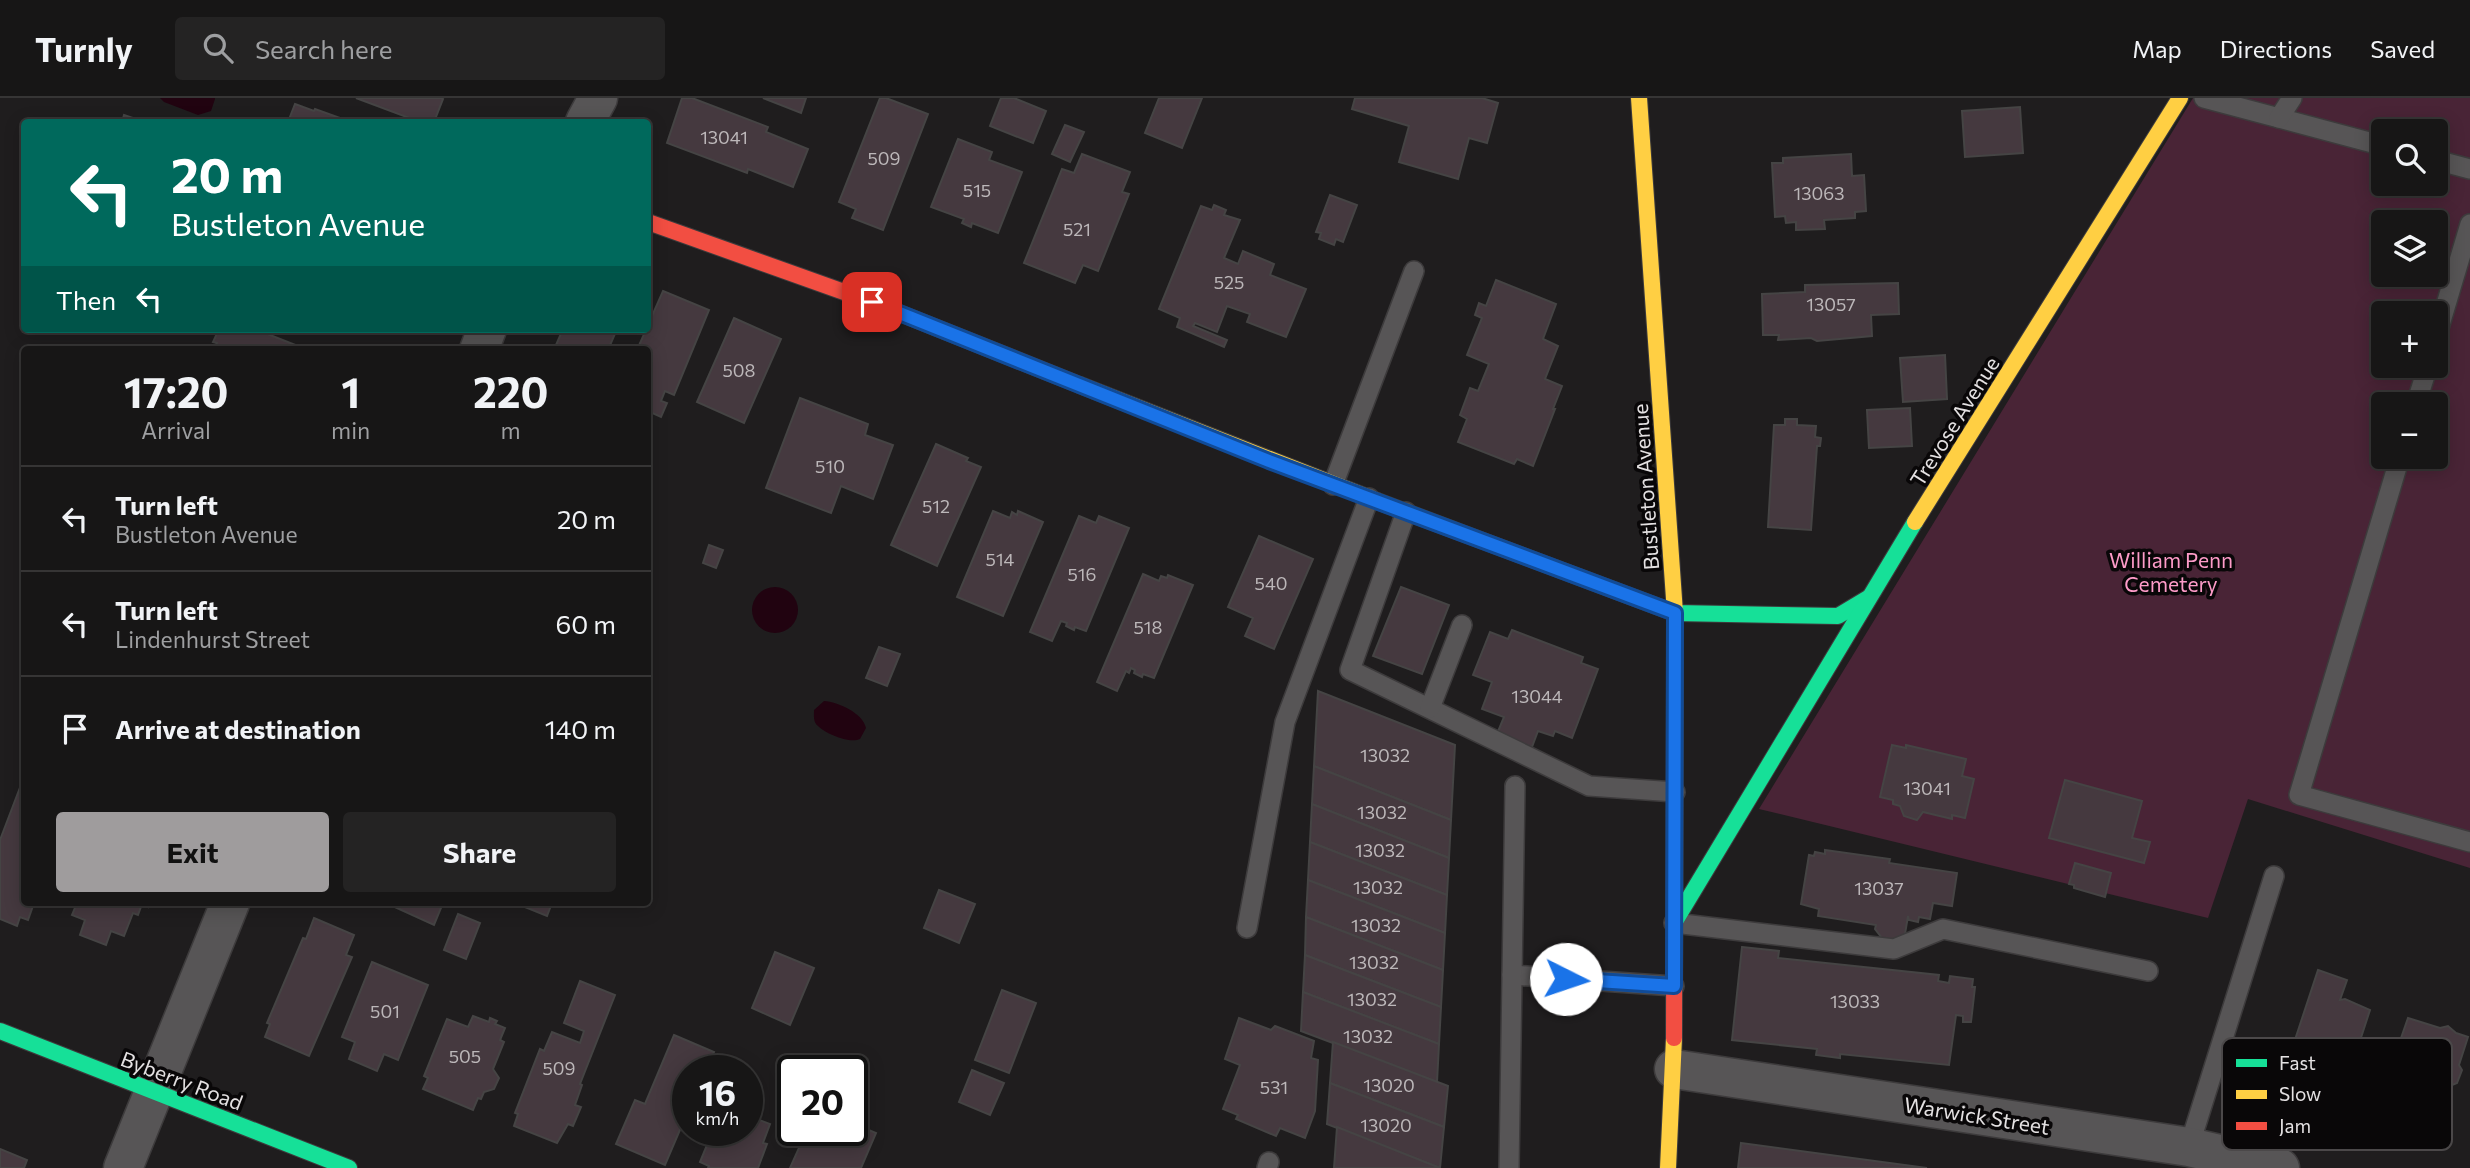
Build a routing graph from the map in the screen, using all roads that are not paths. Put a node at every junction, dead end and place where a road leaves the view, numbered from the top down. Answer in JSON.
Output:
{"nodes":[{"id":1,"x":598,"y":98,"type":"edge"},
{"id":2,"x":1639,"y":98,"type":"edge"},
{"id":3,"x":2180,"y":98,"type":"edge"},
{"id":4,"x":2204,"y":98,"type":"edge"},
{"id":5,"x":2292,"y":98,"type":"edge"},
{"id":6,"x":2279,"y":118,"type":"junction"},
{"id":7,"x":586,"y":119,"type":"edge"},
{"id":8,"x":2371,"y":142,"type":"edge"},
{"id":9,"x":2448,"y":163,"type":"edge"},
{"id":10,"x":2470,"y":169,"type":"edge"},
{"id":11,"x":651,"y":223,"type":"edge"},
{"id":12,"x":2470,"y":224,"type":"edge"},
{"id":13,"x":1415,"y":271,"type":"dead end"},
{"id":14,"x":2447,"y":301,"type":"edge"},
{"id":15,"x":2396,"y":469,"type":"edge"},
{"id":16,"x":1333,"y":485,"type":"junction"},
{"id":17,"x":1369,"y":498,"type":"junction"},
{"id":18,"x":1406,"y":512,"type":"junction"},
{"id":19,"x":1868,"y":598,"type":"junction"},
{"id":20,"x":1675,"y":613,"type":"junction"},
{"id":21,"x":1462,"y":625,"type":"dead end"},
{"id":22,"x":1430,"y":708,"type":"junction"},
{"id":23,"x":1515,"y":786,"type":"dead end"},
{"id":24,"x":1675,"y":792,"type":"junction"},
{"id":25,"x":2470,"y":842,"type":"edge"},
{"id":26,"x":2274,"y":876,"type":"dead end"},
{"id":27,"x":229,"y":906,"type":"edge"},
{"id":28,"x":1674,"y":923,"type":"junction"},
{"id":29,"x":1247,"y":928,"type":"dead end"},
{"id":30,"x":2148,"y":971,"type":"dead end"},
{"id":31,"x":1512,"y":975,"type":"junction"},
{"id":32,"x":1674,"y":986,"type":"junction"},
{"id":33,"x":0,"y":1031,"type":"edge"},
{"id":34,"x":2235,"y":1038,"type":"edge"},
{"id":35,"x":1674,"y":1069,"type":"junction"},
{"id":36,"x":2222,"y":1090,"type":"edge"},
{"id":37,"x":154,"y":1091,"type":"junction"},
{"id":38,"x":2206,"y":1156,"type":"edge"},
{"id":39,"x":123,"y":1168,"type":"edge"},
{"id":40,"x":349,"y":1168,"type":"edge"},
{"id":41,"x":1509,"y":1168,"type":"edge"},
{"id":42,"x":1668,"y":1168,"type":"edge"},
{"id":43,"x":2280,"y":1168,"type":"edge"}],
"edges":[{"from":1,"to":7,"type":"street"},
{"from":2,"to":20,"type":"street","name":"Bustleton Avenue"},
{"from":3,"to":19,"type":"street","name":"Trevose Avenue"},
{"from":4,"to":6,"type":"lane"},
{"from":5,"to":6,"type":"lane"},
{"from":6,"to":8,"type":"lane"},
{"from":9,"to":10,"type":"lane"},
{"from":11,"to":16,"type":"street","name":"Trevose Avenue"},
{"from":12,"to":14,"type":"lane"},
{"from":13,"to":16,"type":"lane"},
{"from":15,"to":25,"type":"lane"},
{"from":16,"to":17,"type":"street","name":"Trevose Avenue"},
{"from":17,"to":18,"type":"street","name":"Trevose Avenue"},
{"from":17,"to":29,"type":"lane"},
{"from":18,"to":20,"type":"street","name":"Trevose Avenue"},
{"from":18,"to":22,"type":"lane"},
{"from":19,"to":20,"type":"street","name":"Trevose Avenue"},
{"from":19,"to":28,"type":"street"},
{"from":20,"to":24,"type":"street","name":"Bustleton Avenue"},
{"from":21,"to":22,"type":"lane"},
{"from":22,"to":24,"type":"lane"},
{"from":23,"to":31,"type":"lane"},
{"from":24,"to":28,"type":"street","name":"Bustleton Avenue"},
{"from":26,"to":34,"type":"lane"},
{"from":27,"to":37,"type":"street"},
{"from":28,"to":30,"type":"lane"},
{"from":28,"to":32,"type":"street","name":"Bustleton Avenue"},
{"from":31,"to":32,"type":"lane"},
{"from":31,"to":41,"type":"lane"},
{"from":32,"to":35,"type":"street","name":"Bustleton Avenue"},
{"from":33,"to":37,"type":"street","name":"Byberry Road"},
{"from":35,"to":38,"type":"street","name":"Warwick Street"},
{"from":35,"to":42,"type":"street","name":"Bustleton Avenue"},
{"from":36,"to":38,"type":"lane"},
{"from":37,"to":39,"type":"street"},
{"from":37,"to":40,"type":"street","name":"Byberry Road"},
{"from":38,"to":43,"type":"street","name":"Warwick Street"}]}
